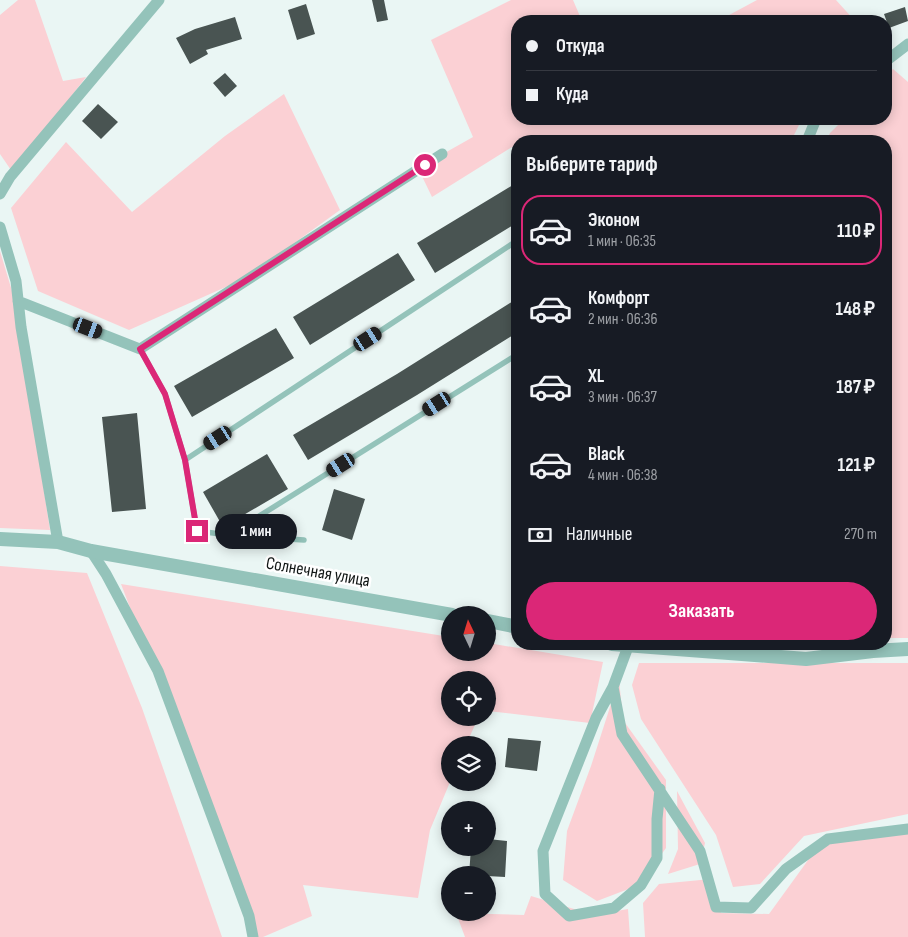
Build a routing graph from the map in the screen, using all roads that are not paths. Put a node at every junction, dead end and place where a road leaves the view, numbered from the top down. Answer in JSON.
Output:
{"nodes":[{"id":1,"x":159,"y":0,"type":"edge"},
{"id":2,"x":908,"y":44,"type":"edge"},
{"id":3,"x":892,"y":56,"type":"edge"},
{"id":4,"x":442,"y":154,"type":"dead end"},
{"id":5,"x":0,"y":194,"type":"edge"},
{"id":6,"x":0,"y":228,"type":"edge"},
{"id":7,"x":511,"y":245,"type":"edge"},
{"id":8,"x":18,"y":300,"type":"junction"},
{"id":9,"x":140,"y":349,"type":"junction"},
{"id":10,"x":511,"y":358,"type":"edge"},
{"id":11,"x":185,"y":460,"type":"junction"},
{"id":12,"x":229,"y":535,"type":"junction"},
{"id":13,"x":0,"y":539,"type":"edge"},
{"id":14,"x":304,"y":540,"type":"dead end"},
{"id":15,"x":58,"y":542,"type":"junction"},
{"id":16,"x":91,"y":551,"type":"junction"},
{"id":17,"x":441,"y":613,"type":"edge"},
{"id":18,"x":496,"y":623,"type":"edge"},
{"id":19,"x":511,"y":626,"type":"edge"},
{"id":20,"x":908,"y":649,"type":"edge"},
{"id":21,"x":627,"y":650,"type":"edge"},
{"id":22,"x":692,"y":650,"type":"edge"},
{"id":23,"x":890,"y":650,"type":"edge"},
{"id":24,"x":892,"y":650,"type":"edge"},
{"id":25,"x":613,"y":687,"type":"junction"},
{"id":26,"x":660,"y":789,"type":"junction"},
{"id":27,"x":908,"y":829,"type":"edge"},
{"id":28,"x":253,"y":937,"type":"edge"}],
"edges":[{"from":1,"to":5,"type":"street"},
{"from":2,"to":3,"type":"street"},
{"from":4,"to":9,"type":"street"},
{"from":6,"to":8,"type":"street"},
{"from":7,"to":11,"type":"lane"},
{"from":8,"to":9,"type":"street"},
{"from":8,"to":15,"type":"street"},
{"from":9,"to":11,"type":"lane"},
{"from":10,"to":12,"type":"lane"},
{"from":11,"to":12,"type":"lane"},
{"from":12,"to":14,"type":"lane"},
{"from":13,"to":15,"type":"street","name":"Солнечная улица"},
{"from":15,"to":16,"type":"street","name":"Солнечная улица"},
{"from":16,"to":17,"type":"street","name":"Солнечная улица"},
{"from":16,"to":28,"type":"street"},
{"from":18,"to":19,"type":"street"},
{"from":20,"to":24,"type":"street"},
{"from":21,"to":25,"type":"street"},
{"from":22,"to":23,"type":"street"},
{"from":25,"to":26,"type":"street"},
{"from":25,"to":26,"type":"street"},
{"from":26,"to":27,"type":"street"}]}
